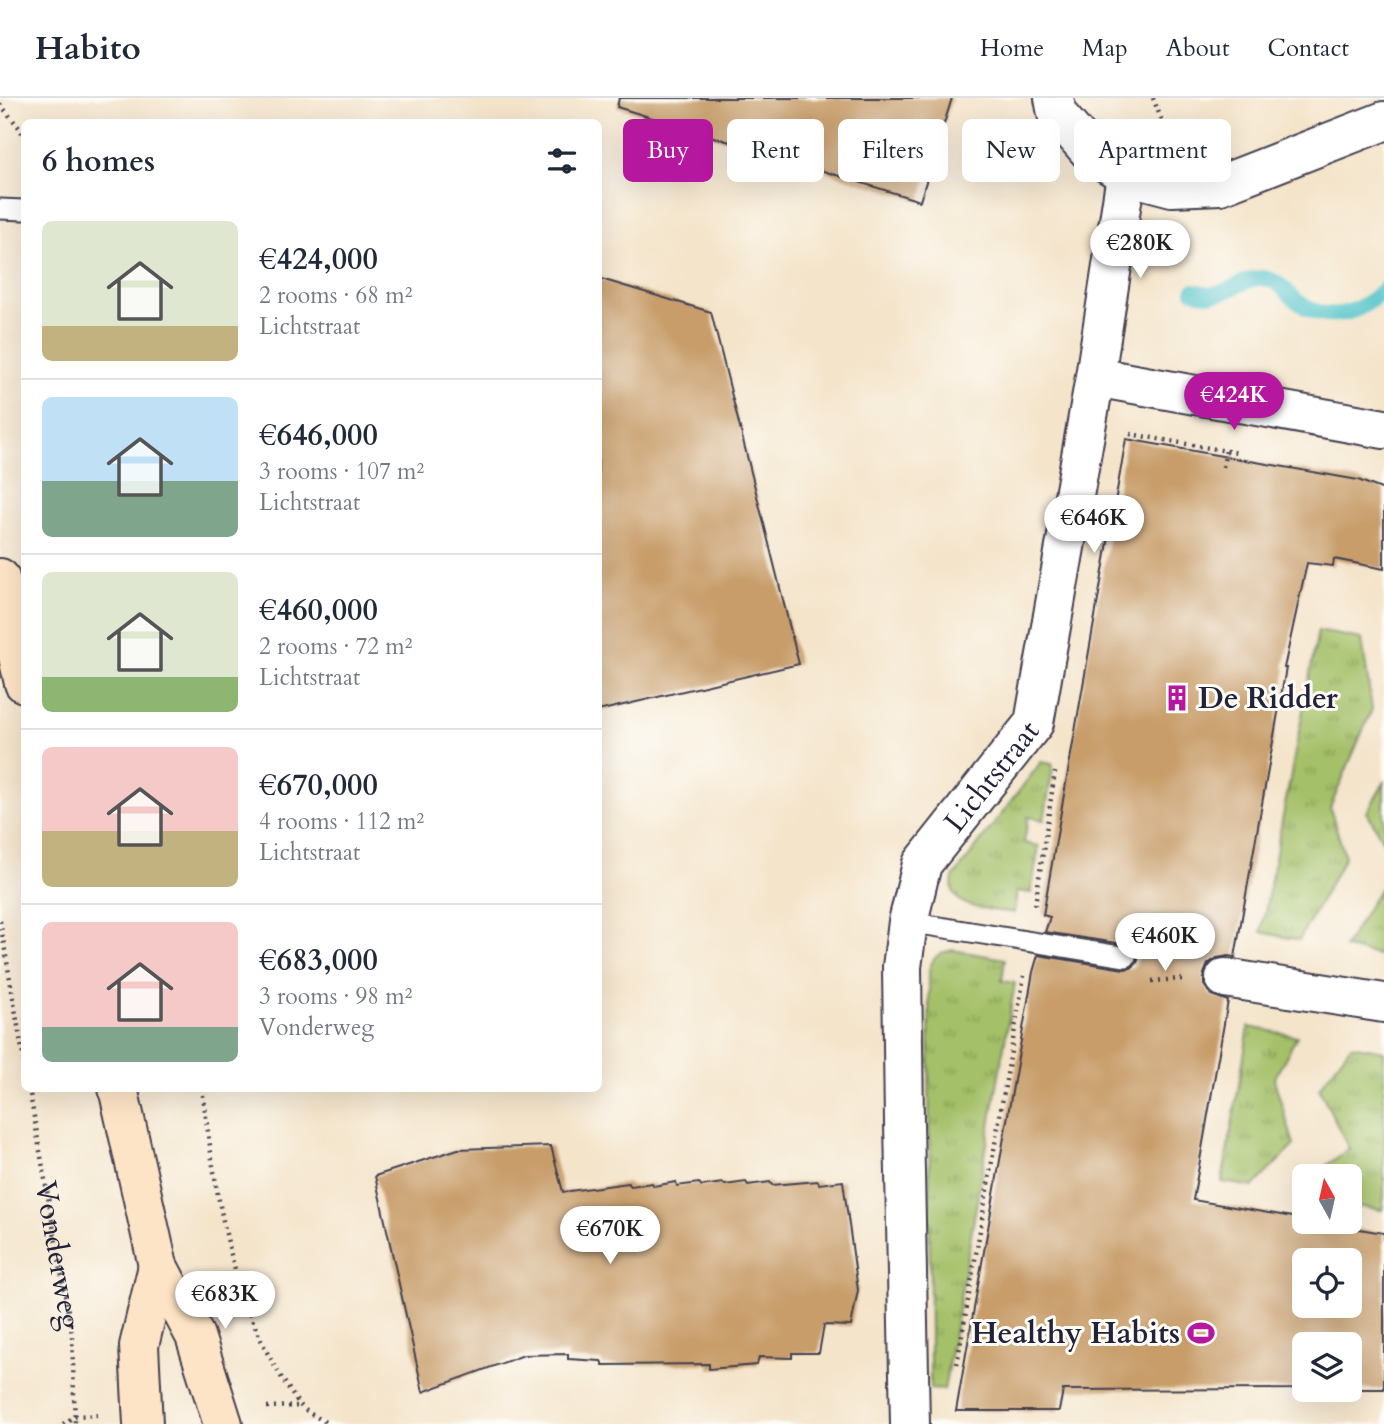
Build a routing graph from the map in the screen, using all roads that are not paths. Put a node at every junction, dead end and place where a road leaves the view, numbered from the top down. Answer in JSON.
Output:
{"nodes":[{"id":1,"x":1054,"y":98,"type":"edge"},
{"id":2,"x":1384,"y":121,"type":"edge"},
{"id":3,"x":1074,"y":134,"type":"edge"},
{"id":4,"x":1231,"y":181,"type":"edge"},
{"id":5,"x":1125,"y":182,"type":"edge"},
{"id":6,"x":1151,"y":182,"type":"edge"},
{"id":7,"x":1228,"y":182,"type":"edge"},
{"id":8,"x":0,"y":209,"type":"edge"},
{"id":9,"x":21,"y":210,"type":"edge"},
{"id":10,"x":1095,"y":377,"type":"junction"},
{"id":11,"x":1384,"y":429,"type":"edge"},
{"id":12,"x":0,"y":578,"type":"edge"},
{"id":13,"x":21,"y":670,"type":"edge"},
{"id":14,"x":908,"y":922,"type":"junction"},
{"id":15,"x":1126,"y":957,"type":"dead end"},
{"id":16,"x":1225,"y":978,"type":"dead end"},
{"id":17,"x":1384,"y":1003,"type":"edge"},
{"id":18,"x":119,"y":1092,"type":"edge"},
{"id":19,"x":158,"y":1265,"type":"junction"},
{"id":20,"x":143,"y":1424,"type":"edge"},
{"id":21,"x":223,"y":1424,"type":"edge"},
{"id":22,"x":910,"y":1424,"type":"edge"}],
"edges":[{"from":1,"to":3,"type":"street"},
{"from":2,"to":4,"type":"street"},
{"from":5,"to":10,"type":"street","name":"Lichtstraat"},
{"from":6,"to":7,"type":"street"},
{"from":8,"to":9,"type":"lane"},
{"from":10,"to":11,"type":"street"},
{"from":10,"to":14,"type":"street","name":"Lichtstraat"},
{"from":12,"to":13,"type":"main road"},
{"from":14,"to":15,"type":"lane"},
{"from":14,"to":22,"type":"street","name":"Lichtstraat"},
{"from":16,"to":17,"type":"street"},
{"from":18,"to":19,"type":"main road"},
{"from":19,"to":20,"type":"main road"},
{"from":19,"to":21,"type":"main road"}]}
